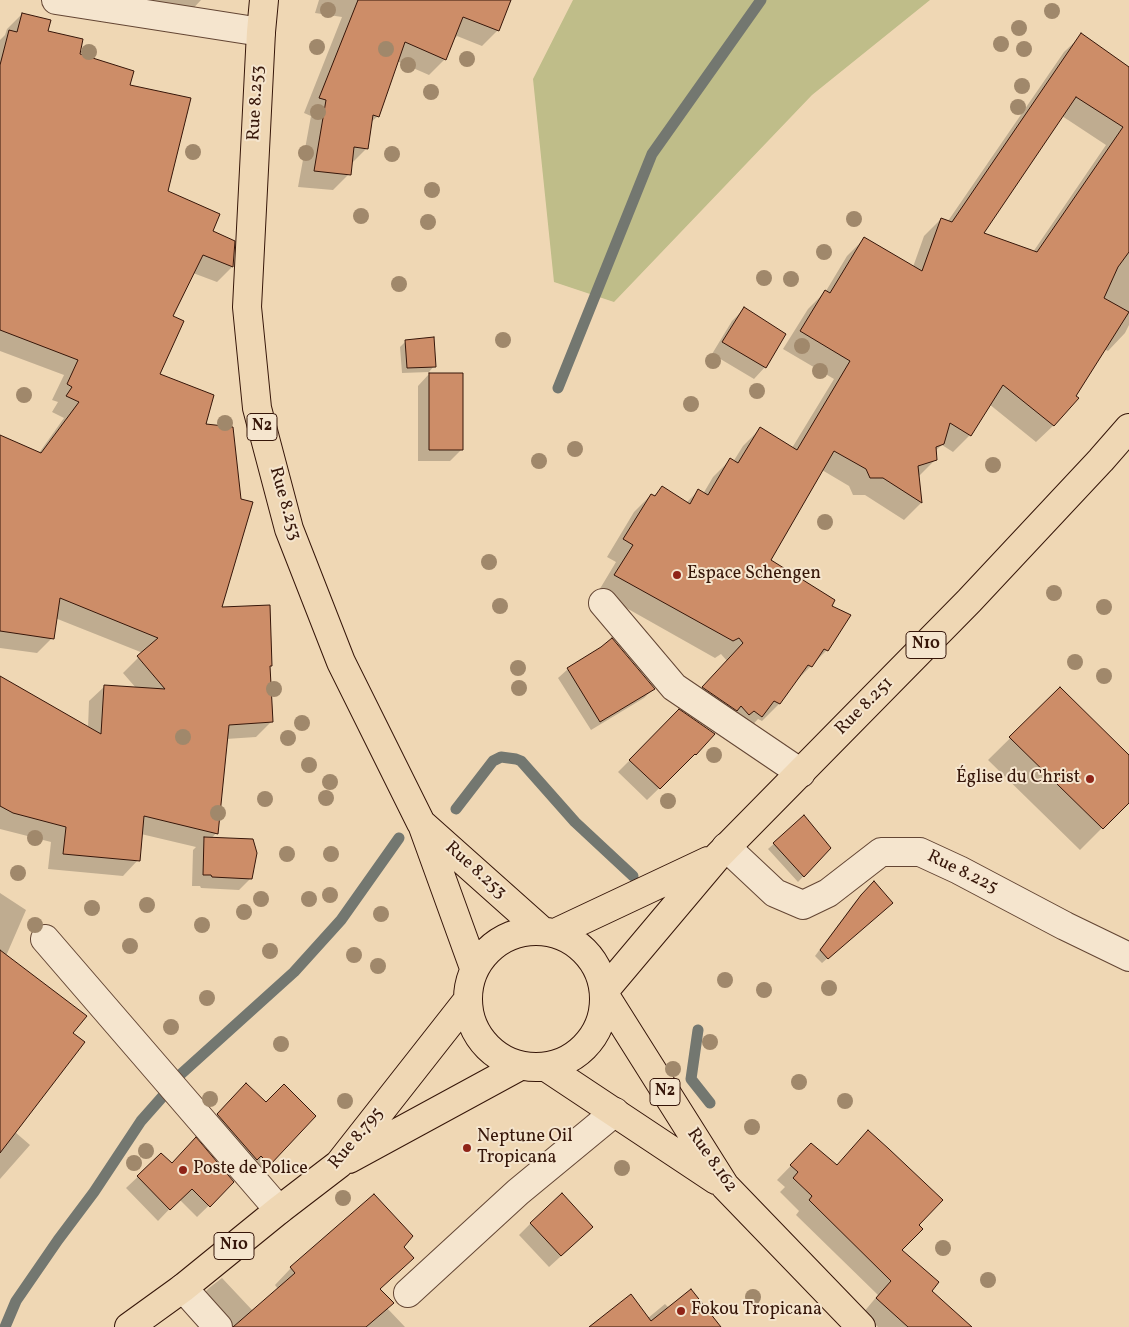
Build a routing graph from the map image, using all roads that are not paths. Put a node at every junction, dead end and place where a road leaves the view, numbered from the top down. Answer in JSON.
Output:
{"nodes":[{"id":1,"x":56,"y":0,"type":"edge"},
{"id":2,"x":264,"y":0,"type":"edge"},
{"id":3,"x":261,"y":32,"type":"junction"},
{"id":4,"x":1129,"y":428,"type":"edge"},
{"id":5,"x":603,"y":603,"type":"dead end"},
{"id":6,"x":801,"y":773,"type":"junction"},
{"id":7,"x":421,"y":823,"type":"junction"},
{"id":8,"x":721,"y":852,"type":"junction"},
{"id":9,"x":548,"y":931,"type":"junction"},
{"id":10,"x":45,"y":939,"type":"dead end"},
{"id":11,"x":1129,"y":957,"type":"edge"},
{"id":12,"x":474,"y":968,"type":"junction"},
{"id":13,"x":605,"y":994,"type":"junction"},
{"id":14,"x":467,"y":1001,"type":"junction"},
{"id":15,"x":533,"y":1067,"type":"junction"},
{"id":16,"x":614,"y":1112,"type":"junction"},
{"id":17,"x":339,"y":1164,"type":"junction"},
{"id":18,"x":725,"y":1186,"type":"junction"},
{"id":19,"x":279,"y":1210,"type":"junction"},
{"id":20,"x":183,"y":1288,"type":"junction"},
{"id":21,"x":408,"y":1293,"type":"dead end"},
{"id":22,"x":128,"y":1327,"type":"edge"},
{"id":23,"x":218,"y":1327,"type":"edge"},
{"id":24,"x":861,"y":1327,"type":"edge"}],
"edges":[{"from":1,"to":3,"type":"street"},
{"from":2,"to":3,"type":"highway","name":"Rue 8.253","number":"N2"},
{"from":3,"to":7,"type":"highway","name":"Rue 8.253","number":"N2"},
{"from":4,"to":6,"type":"highway","name":"Rue 8.251","number":"N10"},
{"from":5,"to":6,"type":"street"},
{"from":6,"to":8,"type":"highway","name":"Rue 8.251","number":"N10"},
{"from":7,"to":9,"type":"highway","name":"Rue 8.253","number":"N2"},
{"from":7,"to":12,"type":"highway","number":"N2"},
{"from":8,"to":9,"type":"highway","number":"N10"},
{"from":8,"to":11,"type":"street","name":"Rue 8.225"},
{"from":8,"to":13,"type":"highway","name":"Rue 8.251","number":"N10"},
{"from":9,"to":12,"type":"highway"},
{"from":9,"to":13,"type":"highway"},
{"from":10,"to":19,"type":"street"},
{"from":12,"to":14,"type":"highway"},
{"from":13,"to":15,"type":"highway"},
{"from":13,"to":18,"type":"highway","name":"Rue 8.162","number":"N2"},
{"from":14,"to":15,"type":"highway"},
{"from":14,"to":17,"type":"highway","name":"Rue 8.795","number":"N10"},
{"from":15,"to":16,"type":"highway","number":"N2"},
{"from":15,"to":17,"type":"highway","number":"N10"},
{"from":16,"to":18,"type":"highway","number":"N2"},
{"from":16,"to":21,"type":"street"},
{"from":17,"to":19,"type":"highway","name":"Rue 8.795","number":"N10"},
{"from":18,"to":24,"type":"highway","name":"Rue 8.162","number":"N2"},
{"from":19,"to":20,"type":"highway","name":"Rue 8.795","number":"N10"},
{"from":20,"to":22,"type":"highway","name":"Rue 8.795","number":"N10"},
{"from":20,"to":23,"type":"street"}]}
